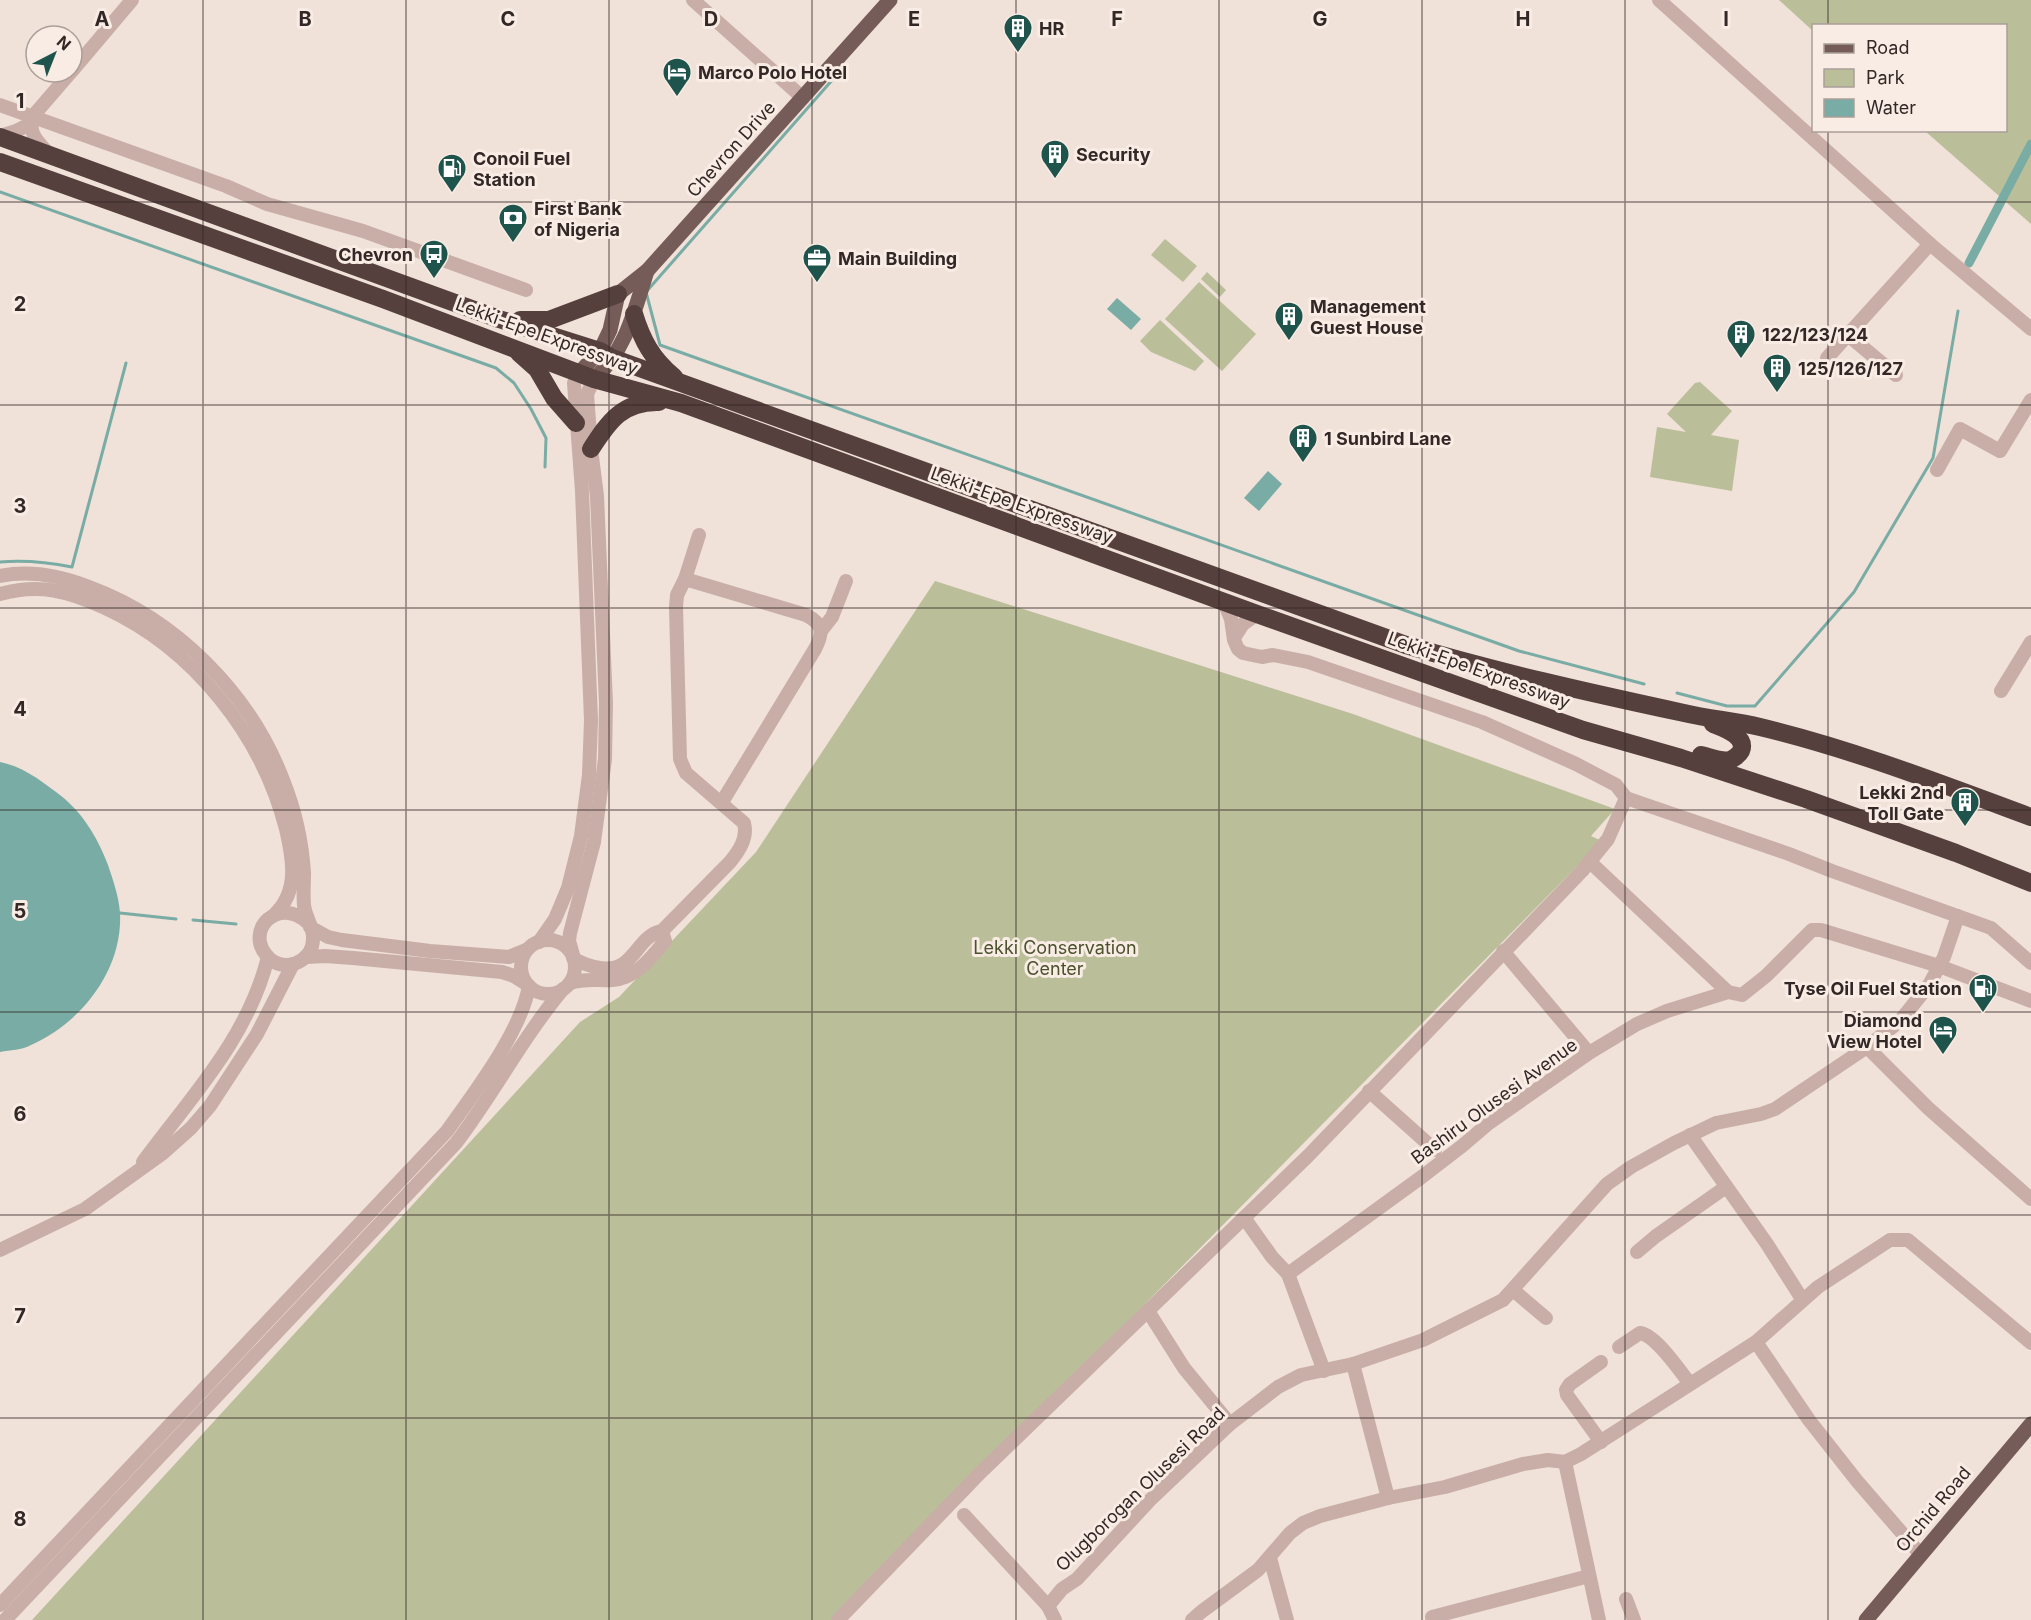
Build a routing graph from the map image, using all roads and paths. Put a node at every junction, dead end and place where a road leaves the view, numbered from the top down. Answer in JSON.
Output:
{"nodes":[{"id":1,"x":132,"y":0,"type":"edge"},
{"id":2,"x":693,"y":0,"type":"edge"},
{"id":3,"x":890,"y":0,"type":"edge"},
{"id":4,"x":1659,"y":0,"type":"edge"},
{"id":5,"x":84,"y":56,"type":"edge"},
{"id":6,"x":61,"y":84,"type":"edge"},
{"id":7,"x":803,"y":98,"type":"junction"},
{"id":8,"x":0,"y":105,"type":"edge"},
{"id":9,"x":32,"y":120,"type":"junction"},
{"id":10,"x":0,"y":136,"type":"edge"},
{"id":11,"x":48,"y":153,"type":"junction"},
{"id":12,"x":0,"y":162,"type":"edge"},
{"id":13,"x":1930,"y":244,"type":"junction"},
{"id":14,"x":647,"y":271,"type":"junction"},
{"id":15,"x":526,"y":290,"type":"dead end"},
{"id":16,"x":618,"y":294,"type":"junction"},
{"id":17,"x":384,"y":299,"type":"junction"},
{"id":18,"x":634,"y":314,"type":"junction"},
{"id":19,"x":499,"y":319,"type":"junction"},
{"id":20,"x":2031,"y":329,"type":"edge"},
{"id":21,"x":1848,"y":335,"type":"junction"},
{"id":22,"x":510,"y":346,"type":"junction"},
{"id":23,"x":1827,"y":358,"type":"dead end"},
{"id":24,"x":597,"y":365,"type":"junction"},
{"id":25,"x":1896,"y":375,"type":"dead end"},
{"id":26,"x":680,"y":381,"type":"junction"},
{"id":27,"x":2031,"y":400,"type":"edge"},
{"id":28,"x":681,"y":403,"type":"junction"},
{"id":29,"x":759,"y":411,"type":"junction"},
{"id":30,"x":576,"y":423,"type":"junction"},
{"id":31,"x":591,"y":449,"type":"junction"},
{"id":32,"x":1937,"y":470,"type":"dead end"},
{"id":33,"x":699,"y":535,"type":"dead end"},
{"id":34,"x":0,"y":576,"type":"edge"},
{"id":35,"x":684,"y":579,"type":"junction"},
{"id":36,"x":846,"y":581,"type":"dead end"},
{"id":37,"x":0,"y":594,"type":"edge"},
{"id":38,"x":1224,"y":602,"type":"junction"},
{"id":39,"x":1257,"y":614,"type":"junction"},
{"id":40,"x":821,"y":632,"type":"junction"},
{"id":41,"x":1234,"y":639,"type":"junction"},
{"id":42,"x":2031,"y":642,"type":"edge"},
{"id":43,"x":2001,"y":691,"type":"dead end"},
{"id":44,"x":1684,"y":713,"type":"junction"},
{"id":45,"x":1650,"y":750,"type":"junction"},
{"id":46,"x":1626,"y":798,"type":"junction"},
{"id":47,"x":722,"y":802,"type":"junction"},
{"id":48,"x":2031,"y":816,"type":"edge"},
{"id":49,"x":1590,"y":862,"type":"junction"},
{"id":50,"x":2031,"y":883,"type":"edge"},
{"id":51,"x":275,"y":914,"type":"junction"},
{"id":52,"x":1958,"y":916,"type":"junction"},
{"id":53,"x":309,"y":925,"type":"junction"},
{"id":54,"x":662,"y":931,"type":"junction"},
{"id":55,"x":539,"y":942,"type":"junction"},
{"id":56,"x":526,"y":950,"type":"junction"},
{"id":57,"x":1503,"y":951,"type":"junction"},
{"id":58,"x":268,"y":957,"type":"junction"},
{"id":59,"x":306,"y":957,"type":"junction"},
{"id":60,"x":573,"y":957,"type":"junction"},
{"id":61,"x":2031,"y":963,"type":"edge"},
{"id":62,"x":293,"y":964,"type":"junction"},
{"id":63,"x":1939,"y":966,"type":"junction"},
{"id":64,"x":527,"y":984,"type":"junction"},
{"id":65,"x":567,"y":986,"type":"junction"},
{"id":66,"x":1728,"y":992,"type":"junction"},
{"id":67,"x":2031,"y":1001,"type":"edge"},
{"id":68,"x":1867,"y":1047,"type":"junction"},
{"id":69,"x":1589,"y":1053,"type":"junction"},
{"id":70,"x":1369,"y":1091,"type":"junction"},
{"id":71,"x":1690,"y":1135,"type":"junction"},
{"id":72,"x":1435,"y":1150,"type":"dead end"},
{"id":73,"x":136,"y":1171,"type":"junction"},
{"id":74,"x":1726,"y":1187,"type":"junction"},
{"id":75,"x":2031,"y":1199,"type":"edge"},
{"id":76,"x":1245,"y":1219,"type":"junction"},
{"id":77,"x":0,"y":1250,"type":"edge"},
{"id":78,"x":1637,"y":1252,"type":"dead end"},
{"id":79,"x":1288,"y":1274,"type":"junction"},
{"id":80,"x":1513,"y":1290,"type":"junction"},
{"id":81,"x":1803,"y":1299,"type":"junction"},
{"id":82,"x":1148,"y":1311,"type":"junction"},
{"id":83,"x":1546,"y":1318,"type":"dead end"},
{"id":84,"x":1756,"y":1342,"type":"junction"},
{"id":85,"x":2031,"y":1343,"type":"edge"},
{"id":86,"x":1619,"y":1347,"type":"dead end"},
{"id":87,"x":1601,"y":1362,"type":"dead end"},
{"id":88,"x":1353,"y":1364,"type":"junction"},
{"id":89,"x":1324,"y":1371,"type":"junction"},
{"id":90,"x":1690,"y":1384,"type":"junction"},
{"id":91,"x":1230,"y":1424,"type":"junction"},
{"id":92,"x":2031,"y":1424,"type":"edge"},
{"id":93,"x":1601,"y":1442,"type":"junction"},
{"id":94,"x":1565,"y":1462,"type":"junction"},
{"id":95,"x":1388,"y":1498,"type":"junction"},
{"id":96,"x":964,"y":1515,"type":"dead end"},
{"id":97,"x":1921,"y":1555,"type":"junction"},
{"id":98,"x":1270,"y":1558,"type":"junction"},
{"id":99,"x":1588,"y":1576,"type":"junction"},
{"id":100,"x":1626,"y":1599,"type":"dead end"},
{"id":101,"x":0,"y":1605,"type":"edge"},
{"id":102,"x":1048,"y":1606,"type":"junction"},
{"id":103,"x":1432,"y":1617,"type":"dead end"},
{"id":104,"x":5,"y":1620,"type":"edge"},
{"id":105,"x":838,"y":1620,"type":"edge"},
{"id":106,"x":1055,"y":1620,"type":"edge"},
{"id":107,"x":1192,"y":1620,"type":"edge"},
{"id":108,"x":1287,"y":1620,"type":"edge"},
{"id":109,"x":1599,"y":1620,"type":"edge"},
{"id":110,"x":1634,"y":1620,"type":"edge"},
{"id":111,"x":1866,"y":1620,"type":"edge"}],
"edges":[{"from":1,"to":5,"type":"street"},
{"from":2,"to":7,"type":"street"},
{"from":3,"to":7,"type":"main road","name":"Chevron Drive"},
{"from":4,"to":13,"type":"street"},
{"from":6,"to":9,"type":"street"},
{"from":7,"to":14,"type":"main road","name":"Chevron Drive"},
{"from":8,"to":9,"type":"street"},
{"from":9,"to":10,"type":"street"},
{"from":9,"to":11,"type":"street"},
{"from":9,"to":15,"type":"street"},
{"from":10,"to":11,"type":"highway","name":"Lekki-Epe Expressway"},
{"from":11,"to":19,"type":"highway","name":"Lekki-Epe Expressway"},
{"from":12,"to":17,"type":"highway","name":"Lekki-Epe Expressway"},
{"from":13,"to":20,"type":"street"},
{"from":13,"to":21,"type":"street"},
{"from":14,"to":16,"type":"main road","name":"Chevron Drive"},
{"from":14,"to":18,"type":"main road","name":"Chevron Drive"},
{"from":16,"to":19,"type":"highway"},
{"from":16,"to":24,"type":"main road"},
{"from":17,"to":22,"type":"highway","name":"Lekki-Epe Expressway"},
{"from":17,"to":24,"type":"highway"},
{"from":18,"to":24,"type":"main road","name":"Chevron Drive"},
{"from":18,"to":26,"type":"highway"},
{"from":19,"to":24,"type":"highway","name":"Lekki-Epe Expressway"},
{"from":21,"to":23,"type":"street"},
{"from":21,"to":25,"type":"street"},
{"from":22,"to":24,"type":"highway","name":"Lekki-Epe Expressway"},
{"from":22,"to":30,"type":"highway"},
{"from":24,"to":26,"type":"highway","name":"Lekki-Epe Expressway"},
{"from":24,"to":28,"type":"highway","name":"Lekki-Epe Expressway"},
{"from":24,"to":29,"type":"highway"},
{"from":24,"to":30,"type":"street"},
{"from":24,"to":31,"type":"street"},
{"from":26,"to":29,"type":"highway","name":"Lekki-Epe Expressway"},
{"from":27,"to":32,"type":"street"},
{"from":28,"to":31,"type":"highway"},
{"from":28,"to":38,"type":"highway","name":"Lekki-Epe Expressway"},
{"from":29,"to":44,"type":"highway","name":"Lekki-Epe Expressway"},
{"from":30,"to":55,"type":"street"},
{"from":31,"to":60,"type":"street"},
{"from":33,"to":35,"type":"street"},
{"from":34,"to":53,"type":"street"},
{"from":35,"to":40,"type":"street"},
{"from":35,"to":47,"type":"street"},
{"from":36,"to":40,"type":"street"},
{"from":37,"to":51,"type":"street"},
{"from":38,"to":39,"type":"highway","name":"Lekki-Epe Expressway"},
{"from":38,"to":41,"type":"street"},
{"from":39,"to":41,"type":"street"},
{"from":39,"to":45,"type":"highway","name":"Lekki-Epe Expressway"},
{"from":40,"to":47,"type":"street"},
{"from":41,"to":46,"type":"street"},
{"from":42,"to":43,"type":"street"},
{"from":44,"to":45,"type":"highway"},
{"from":44,"to":48,"type":"highway","name":"Lekki-Epe Expressway"},
{"from":45,"to":50,"type":"highway","name":"Lekki-Epe Expressway"},
{"from":46,"to":49,"type":"street"},
{"from":46,"to":52,"type":"street"},
{"from":47,"to":54,"type":"street"},
{"from":49,"to":57,"type":"street"},
{"from":49,"to":66,"type":"street"},
{"from":51,"to":53,"type":"street"},
{"from":51,"to":58,"type":"street"},
{"from":52,"to":61,"type":"street"},
{"from":52,"to":63,"type":"street","name":"Olugborogan Olusesi Road"},
{"from":53,"to":56,"type":"street"},
{"from":53,"to":59,"type":"street"},
{"from":54,"to":60,"type":"street"},
{"from":54,"to":65,"type":"street"},
{"from":55,"to":56,"type":"street"},
{"from":55,"to":60,"type":"street"},
{"from":56,"to":64,"type":"street"},
{"from":57,"to":69,"type":"street"},
{"from":57,"to":70,"type":"street"},
{"from":58,"to":62,"type":"street"},
{"from":58,"to":73,"type":"street"},
{"from":59,"to":62,"type":"street"},
{"from":59,"to":64,"type":"street"},
{"from":60,"to":65,"type":"street"},
{"from":62,"to":73,"type":"street"},
{"from":63,"to":66,"type":"street","name":"Bashiru Olusesi Avenue"},
{"from":63,"to":67,"type":"street"},
{"from":63,"to":68,"type":"street","name":"Olugborogan Olusesi Road"},
{"from":64,"to":65,"type":"street"},
{"from":64,"to":101,"type":"street"},
{"from":65,"to":104,"type":"street"},
{"from":66,"to":69,"type":"street","name":"Bashiru Olusesi Avenue"},
{"from":68,"to":71,"type":"street","name":"Olugborogan Olusesi Road"},
{"from":68,"to":75,"type":"street"},
{"from":69,"to":79,"type":"street","name":"Bashiru Olusesi Avenue"},
{"from":70,"to":72,"type":"street"},
{"from":70,"to":76,"type":"street"},
{"from":71,"to":74,"type":"street"},
{"from":71,"to":80,"type":"street","name":"Olugborogan Olusesi Road"},
{"from":73,"to":77,"type":"street"},
{"from":74,"to":78,"type":"street"},
{"from":74,"to":81,"type":"street"},
{"from":76,"to":79,"type":"street"},
{"from":76,"to":82,"type":"street"},
{"from":79,"to":89,"type":"street"},
{"from":80,"to":83,"type":"street"},
{"from":80,"to":88,"type":"street","name":"Olugborogan Olusesi Road"},
{"from":81,"to":84,"type":"street"},
{"from":81,"to":85,"type":"street"},
{"from":82,"to":91,"type":"street"},
{"from":82,"to":105,"type":"street"},
{"from":84,"to":90,"type":"street"},
{"from":84,"to":97,"type":"street"},
{"from":86,"to":90,"type":"street"},
{"from":87,"to":93,"type":"street"},
{"from":88,"to":89,"type":"street","name":"Olugborogan Olusesi Road"},
{"from":88,"to":95,"type":"street"},
{"from":89,"to":91,"type":"street","name":"Olugborogan Olusesi Road"},
{"from":90,"to":93,"type":"street"},
{"from":91,"to":102,"type":"street","name":"Olugborogan Olusesi Road"},
{"from":92,"to":97,"type":"main road","name":"Orchid Road"},
{"from":93,"to":94,"type":"street"},
{"from":94,"to":95,"type":"street"},
{"from":94,"to":99,"type":"street"},
{"from":95,"to":98,"type":"street"},
{"from":96,"to":102,"type":"street"},
{"from":97,"to":111,"type":"main road","name":"Orchid Road"},
{"from":98,"to":107,"type":"street"},
{"from":98,"to":108,"type":"street"},
{"from":99,"to":103,"type":"street"},
{"from":99,"to":109,"type":"street"},
{"from":100,"to":110,"type":"street"},
{"from":102,"to":106,"type":"street"}]}
